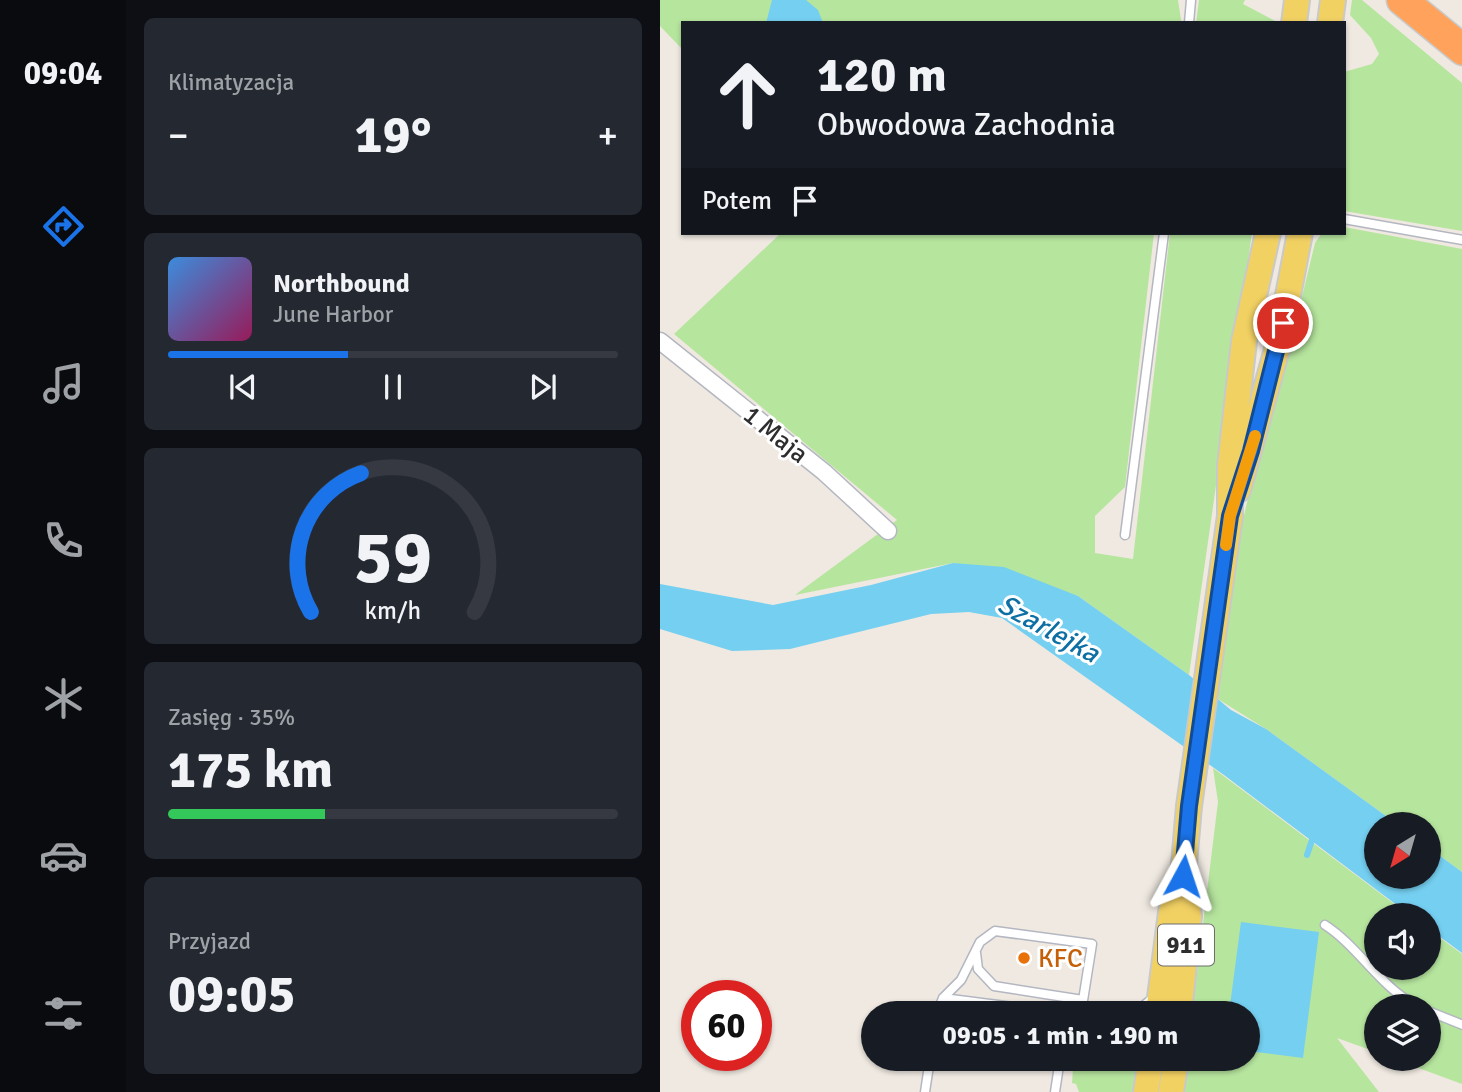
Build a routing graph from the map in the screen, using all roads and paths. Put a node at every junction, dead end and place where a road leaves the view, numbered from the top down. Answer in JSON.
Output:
{"nodes":[{"id":1,"x":1191,"y":0,"type":"edge"},
{"id":2,"x":1333,"y":0,"type":"edge"},
{"id":3,"x":1402,"y":0,"type":"edge"},
{"id":4,"x":1189,"y":21,"type":"edge"},
{"id":5,"x":1330,"y":21,"type":"edge"},
{"id":6,"x":1462,"y":50,"type":"edge"},
{"id":7,"x":1346,"y":219,"type":"edge"},
{"id":8,"x":1164,"y":235,"type":"edge"},
{"id":9,"x":1268,"y":235,"type":"edge"},
{"id":10,"x":1300,"y":235,"type":"edge"},
{"id":11,"x":1462,"y":240,"type":"edge"},
{"id":12,"x":660,"y":341,"type":"edge"},
{"id":13,"x":1230,"y":516,"type":"junction"},
{"id":14,"x":888,"y":531,"type":"dead end"},
{"id":15,"x":1125,"y":536,"type":"dead end"},
{"id":16,"x":1183,"y":876,"type":"junction"},
{"id":17,"x":1325,"y":925,"type":"dead end"},
{"id":18,"x":976,"y":953,"type":"junction"},
{"id":19,"x":1402,"y":994,"type":"edge"},
{"id":20,"x":943,"y":998,"type":"junction"},
{"id":21,"x":1084,"y":1000,"type":"joint"},
{"id":22,"x":942,"y":1001,"type":"edge"},
{"id":23,"x":966,"y":1001,"type":"edge"},
{"id":24,"x":1159,"y":1001,"type":"edge"},
{"id":25,"x":1180,"y":1001,"type":"edge"},
{"id":26,"x":1441,"y":1016,"type":"edge"},
{"id":27,"x":1462,"y":1025,"type":"edge"},
{"id":28,"x":928,"y":1071,"type":"edge"},
{"id":29,"x":1058,"y":1071,"type":"edge"},
{"id":30,"x":1149,"y":1071,"type":"edge"},
{"id":31,"x":1174,"y":1071,"type":"edge"},
{"id":32,"x":925,"y":1092,"type":"edge"},
{"id":33,"x":1055,"y":1092,"type":"edge"},
{"id":34,"x":1146,"y":1092,"type":"edge"},
{"id":35,"x":1171,"y":1092,"type":"edge"}],
"edges":[{"from":1,"to":4,"type":"lane"},
{"from":2,"to":5,"type":"main road"},
{"from":3,"to":6,"type":"highway"},
{"from":7,"to":11,"type":"lane"},
{"from":8,"to":15,"type":"lane"},
{"from":9,"to":13,"type":"main road","number":"911"},
{"from":10,"to":13,"type":"main road","number":"911"},
{"from":12,"to":14,"type":"street","name":"1 Maja"},
{"from":13,"to":16,"type":"main road","number":"911"},
{"from":16,"to":24,"type":"main road","number":"911"},
{"from":16,"to":25,"type":"main road","number":"911"},
{"from":17,"to":19,"type":"lane"},
{"from":18,"to":20,"type":"lane"},
{"from":18,"to":21,"type":"lane"},
{"from":18,"to":21,"type":"lane"},
{"from":20,"to":22,"type":"lane"},
{"from":20,"to":23,"type":"lane"},
{"from":26,"to":27,"type":"lane"},
{"from":28,"to":32,"type":"lane"},
{"from":29,"to":33,"type":"lane"},
{"from":30,"to":34,"type":"main road"},
{"from":31,"to":35,"type":"main road"}]}
